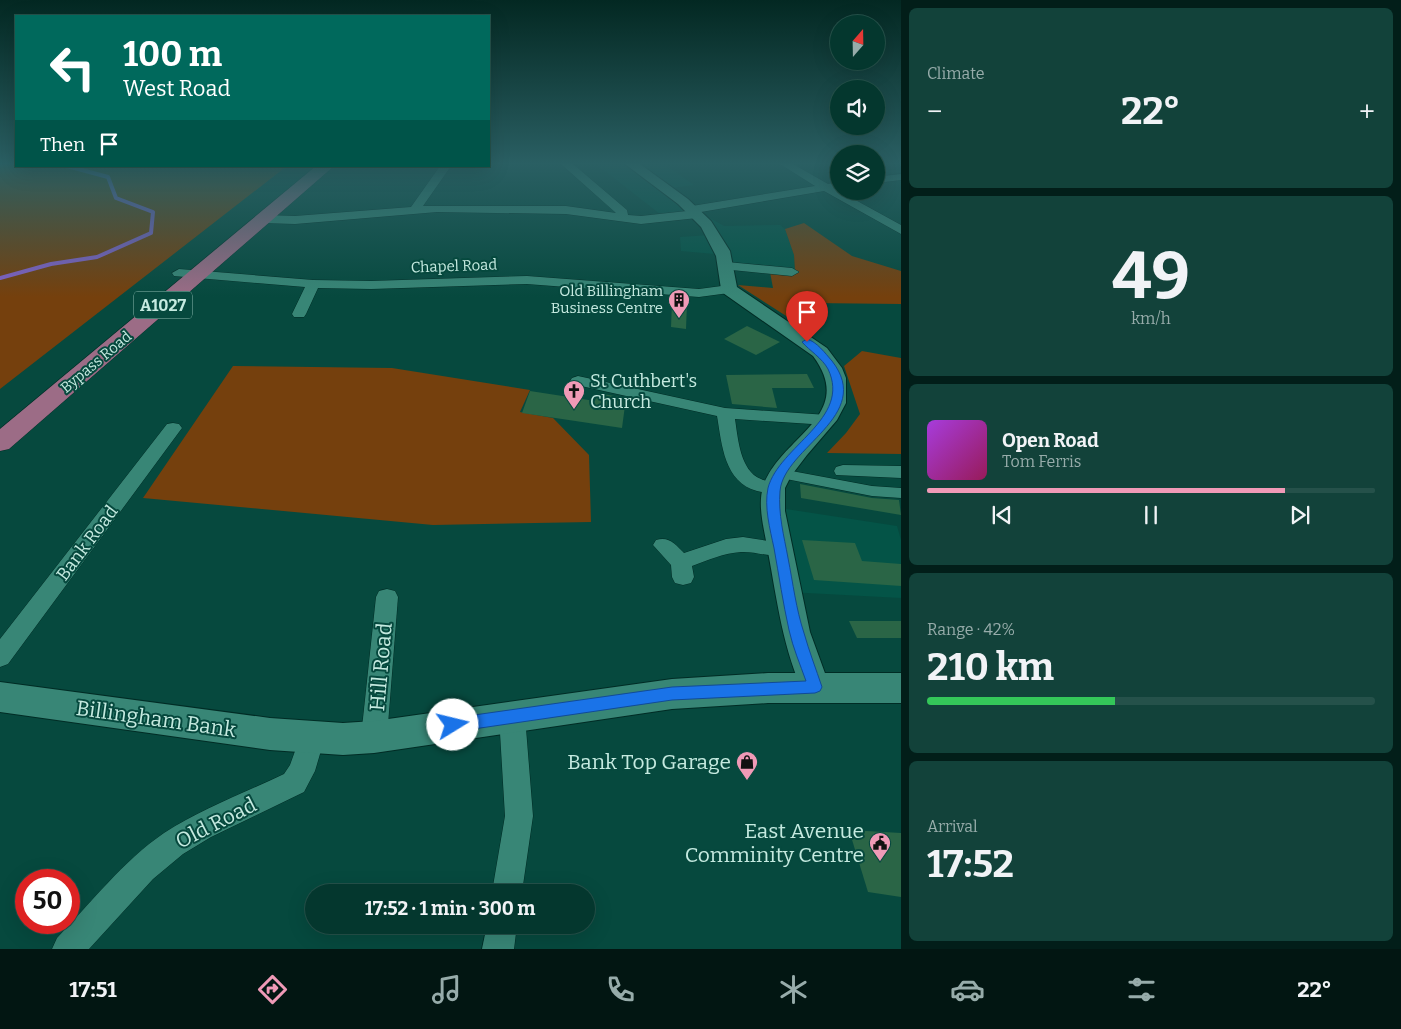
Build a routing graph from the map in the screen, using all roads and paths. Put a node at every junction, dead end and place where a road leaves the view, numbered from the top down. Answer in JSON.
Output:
{"nodes":[{"id":1,"x":267,"y":208,"type":"edge"},
{"id":2,"x":274,"y":208,"type":"edge"},
{"id":3,"x":618,"y":208,"type":"edge"},
{"id":4,"x":689,"y":208,"type":"edge"},
{"id":5,"x":713,"y":208,"type":"edge"},
{"id":6,"x":863,"y":208,"type":"edge"},
{"id":7,"x":418,"y":209,"type":"joint"},
{"id":8,"x":694,"y":212,"type":"junction"},
{"id":9,"x":621,"y":217,"type":"junction"},
{"id":10,"x":264,"y":219,"type":"junction"},
{"id":11,"x":901,"y":230,"type":"edge"},
{"id":12,"x":726,"y":266,"type":"junction"},
{"id":13,"x":792,"y":272,"type":"dead end"},
{"id":14,"x":188,"y":274,"type":"junction"},
{"id":15,"x":433,"y":282,"type":"junction"},
{"id":16,"x":313,"y":284,"type":"junction"},
{"id":17,"x":729,"y":289,"type":"junction"},
{"id":18,"x":432,"y":298,"type":"dead end"},
{"id":19,"x":299,"y":314,"type":"dead end"},
{"id":20,"x":578,"y":381,"type":"dead end"},
{"id":21,"x":725,"y":413,"type":"junction"},
{"id":22,"x":827,"y":420,"type":"junction"},
{"id":23,"x":0,"y":421,"type":"edge"},
{"id":24,"x":173,"y":428,"type":"dead end"},
{"id":25,"x":0,"y":443,"type":"edge"},
{"id":26,"x":843,"y":471,"type":"dead end"},
{"id":27,"x":899,"y":475,"type":"edge"},
{"id":28,"x":777,"y":481,"type":"junction"},
{"id":29,"x":901,"y":493,"type":"edge"},
{"id":30,"x":663,"y":545,"type":"dead end"},
{"id":31,"x":780,"y":549,"type":"junction"},
{"id":32,"x":682,"y":570,"type":"joint"},
{"id":33,"x":387,"y":597,"type":"dead end"},
{"id":34,"x":0,"y":657,"type":"edge"},
{"id":35,"x":815,"y":687,"type":"junction"},
{"id":36,"x":901,"y":688,"type":"edge"},
{"id":37,"x":0,"y":696,"type":"edge"},
{"id":38,"x":512,"y":716,"type":"junction"},
{"id":39,"x":312,"y":737,"type":"junction"},
{"id":40,"x":374,"y":737,"type":"junction"},
{"id":41,"x":508,"y":884,"type":"edge"},
{"id":42,"x":500,"y":934,"type":"edge"},
{"id":43,"x":68,"y":949,"type":"edge"},
{"id":44,"x":498,"y":949,"type":"edge"}],
"edges":[{"from":1,"to":14,"type":"main road","name":"Bypass Road","number":"A1027"},
{"from":2,"to":10,"type":"main road","name":"Bypass Road","number":"A1027"},
{"from":3,"to":9,"type":"street"},
{"from":4,"to":8,"type":"street"},
{"from":5,"to":8,"type":"street"},
{"from":6,"to":11,"type":"street"},
{"from":7,"to":9,"type":"street"},
{"from":7,"to":10,"type":"street"},
{"from":8,"to":9,"type":"street"},
{"from":8,"to":12,"type":"street"},
{"from":10,"to":14,"type":"main road","name":"Bypass Road","number":"A1027"},
{"from":12,"to":13,"type":"street"},
{"from":12,"to":17,"type":"street"},
{"from":14,"to":16,"type":"street","name":"Chapel Road"},
{"from":14,"to":23,"type":"main road","name":"Bypass Road","number":"A1027"},
{"from":14,"to":25,"type":"main road","name":"Bypass Road","number":"A1027"},
{"from":15,"to":16,"type":"street","name":"Chapel Road"},
{"from":15,"to":17,"type":"street","name":"Chapel Road"},
{"from":15,"to":18,"type":"street"},
{"from":16,"to":19,"type":"street"},
{"from":17,"to":22,"type":"street"},
{"from":20,"to":21,"type":"street"},
{"from":21,"to":22,"type":"street"},
{"from":21,"to":28,"type":"street"},
{"from":22,"to":28,"type":"street"},
{"from":24,"to":34,"type":"street","name":"Bank Road"},
{"from":26,"to":27,"type":"street"},
{"from":28,"to":29,"type":"street"},
{"from":28,"to":31,"type":"street"},
{"from":30,"to":32,"type":"street"},
{"from":31,"to":32,"type":"street"},
{"from":31,"to":35,"type":"street"},
{"from":33,"to":40,"type":"street","name":"Hill Road"},
{"from":35,"to":36,"type":"main road","name":"Billingham Bank"},
{"from":35,"to":38,"type":"main road","name":"Billingham Bank"},
{"from":37,"to":39,"type":"main road","name":"Billingham Bank"},
{"from":38,"to":40,"type":"main road","name":"Billingham Bank"},
{"from":38,"to":41,"type":"street"},
{"from":39,"to":40,"type":"main road","name":"Billingham Bank"},
{"from":39,"to":43,"type":"street","name":"Old Road"},
{"from":42,"to":44,"type":"street"}]}
